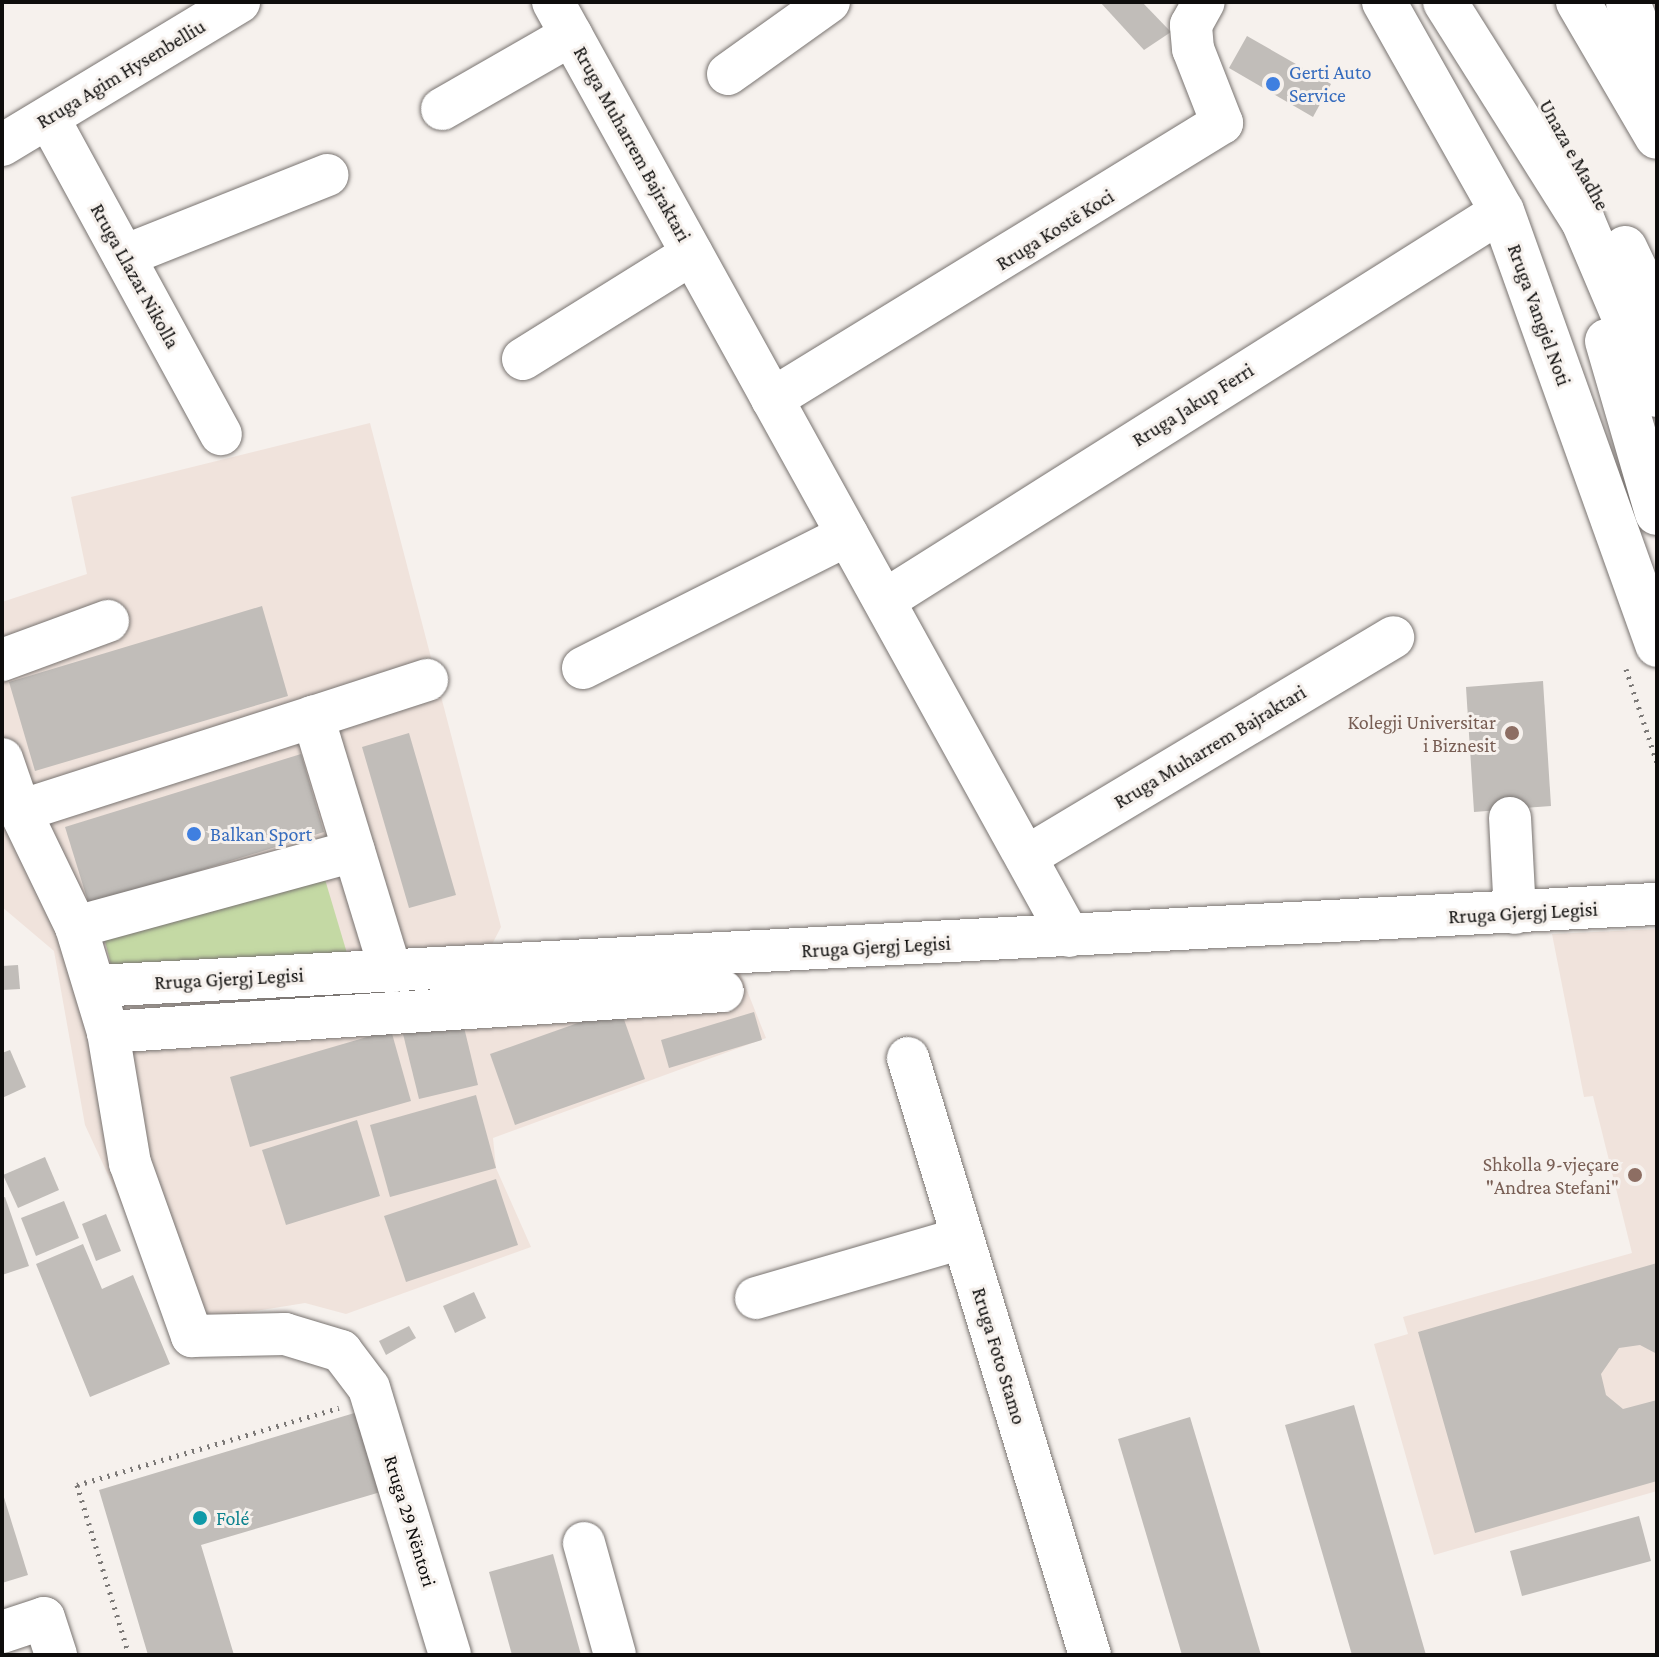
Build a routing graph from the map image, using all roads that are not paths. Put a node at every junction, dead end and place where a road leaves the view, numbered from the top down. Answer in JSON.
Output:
{"nodes":[{"id":1,"x":239,"y":2,"type":"edge"},
{"id":2,"x":829,"y":2,"type":"edge"},
{"id":3,"x":1204,"y":2,"type":"edge"},
{"id":4,"x":1384,"y":2,"type":"edge"},
{"id":5,"x":1421,"y":2,"type":"edge"},
{"id":6,"x":1445,"y":2,"type":"edge"},
{"id":7,"x":1479,"y":2,"type":"edge"},
{"id":8,"x":1578,"y":2,"type":"edge"},
{"id":9,"x":1609,"y":2,"type":"edge"},
{"id":10,"x":1628,"y":2,"type":"edge"},
{"id":11,"x":562,"y":18,"type":"edge"},
{"id":12,"x":728,"y":74,"type":"dead end"},
{"id":13,"x":1656,"y":77,"type":"edge"},
{"id":14,"x":442,"y":109,"type":"dead end"},
{"id":15,"x":49,"y":119,"type":"junction"},
{"id":16,"x":1657,"y":137,"type":"edge"},
{"id":17,"x":2,"y":145,"type":"edge"},
{"id":18,"x":1547,"y":157,"type":"junction"},
{"id":19,"x":328,"y":175,"type":"dead end"},
{"id":20,"x":1502,"y":211,"type":"junction"},
{"id":21,"x":1583,"y":221,"type":"junction"},
{"id":22,"x":692,"y":254,"type":"junction"},
{"id":23,"x":124,"y":256,"type":"junction"},
{"id":24,"x":1657,"y":315,"type":"edge"},
{"id":25,"x":523,"y":359,"type":"dead end"},
{"id":26,"x":1657,"y":395,"type":"edge"},
{"id":27,"x":772,"y":399,"type":"junction"},
{"id":28,"x":221,"y":434,"type":"dead end"},
{"id":29,"x":1657,"y":513,"type":"edge"},
{"id":30,"x":847,"y":535,"type":"junction"},
{"id":31,"x":885,"y":600,"type":"junction"},
{"id":32,"x":108,"y":621,"type":"dead end"},
{"id":33,"x":1393,"y":637,"type":"dead end"},
{"id":34,"x":1657,"y":645,"type":"edge"},
{"id":35,"x":2,"y":660,"type":"edge"},
{"id":36,"x":583,"y":668,"type":"dead end"},
{"id":37,"x":427,"y":680,"type":"dead end"},
{"id":38,"x":313,"y":717,"type":"junction"},
{"id":39,"x":2,"y":759,"type":"edge"},
{"id":40,"x":20,"y":811,"type":"junction"},
{"id":41,"x":1510,"y":818,"type":"dead end"},
{"id":42,"x":354,"y":851,"type":"junction"},
{"id":43,"x":1026,"y":857,"type":"junction"},
{"id":44,"x":1657,"y":904,"type":"edge"},
{"id":45,"x":1515,"y":913,"type":"junction"},
{"id":46,"x":76,"y":927,"type":"junction"},
{"id":47,"x":1069,"y":936,"type":"junction"},
{"id":48,"x":391,"y":972,"type":"junction"},
{"id":49,"x":95,"y":986,"type":"junction"},
{"id":50,"x":723,"y":991,"type":"dead end"},
{"id":51,"x":108,"y":1032,"type":"junction"},
{"id":52,"x":908,"y":1058,"type":"dead end"},
{"id":53,"x":962,"y":1238,"type":"junction"},
{"id":54,"x":756,"y":1298,"type":"dead end"},
{"id":55,"x":584,"y":1543,"type":"dead end"},
{"id":56,"x":2,"y":1632,"type":"edge"},
{"id":57,"x":56,"y":1655,"type":"edge"},
{"id":58,"x":450,"y":1655,"type":"edge"},
{"id":59,"x":615,"y":1655,"type":"edge"},
{"id":60,"x":1090,"y":1655,"type":"edge"}],
"edges":[{"from":1,"to":15,"type":"street","name":"Rruga Agim Hysenbelliu"},
{"from":2,"to":12,"type":"street"},
{"from":3,"to":27,"type":"street","name":"Rruga Kostë Koci"},
{"from":4,"to":20,"type":"main road","name":"Rruga Vangjel Noti"},
{"from":5,"to":18,"type":"main road"},
{"from":6,"to":18,"type":"main road"},
{"from":7,"to":24,"type":"main road","name":"Unaza e Madhe"},
{"from":8,"to":16,"type":"main road"},
{"from":9,"to":13,"type":"main road"},
{"from":10,"to":13,"type":"main road"},
{"from":11,"to":14,"type":"street","name":"Rruga Muharrem Bajraktari"},
{"from":11,"to":22,"type":"street","name":"Rruga Muharrem Bajraktari"},
{"from":15,"to":17,"type":"street","name":"Rruga Agim Hysenbelliu"},
{"from":15,"to":23,"type":"street","name":"Rruga Llazar Nikolla"},
{"from":18,"to":21,"type":"main road"},
{"from":19,"to":23,"type":"street"},
{"from":20,"to":31,"type":"street","name":"Rruga Jakup Ferri"},
{"from":20,"to":34,"type":"main road","name":"Rruga Vangjel Noti"},
{"from":21,"to":26,"type":"main road"},
{"from":21,"to":29,"type":"main road"},
{"from":22,"to":25,"type":"street","name":"Rruga Muharrem Bajraktari"},
{"from":22,"to":27,"type":"street","name":"Rruga Muharrem Bajraktari"},
{"from":23,"to":28,"type":"street","name":"Rruga Llazar Nikolla"},
{"from":27,"to":30,"type":"street","name":"Rruga Muharrem Bajraktari"},
{"from":30,"to":31,"type":"street","name":"Rruga Muharrem Bajraktari"},
{"from":30,"to":36,"type":"street"},
{"from":31,"to":43,"type":"street","name":"Rruga Muharrem Bajraktari"},
{"from":32,"to":35,"type":"street"},
{"from":33,"to":43,"type":"street","name":"Rruga Muharrem Bajraktari"},
{"from":37,"to":38,"type":"street"},
{"from":38,"to":40,"type":"street"},
{"from":38,"to":42,"type":"street"},
{"from":39,"to":40,"type":"street"},
{"from":40,"to":46,"type":"street"},
{"from":41,"to":45,"type":"street"},
{"from":42,"to":46,"type":"street"},
{"from":42,"to":48,"type":"street"},
{"from":43,"to":47,"type":"street","name":"Rruga Muharrem Bajraktari"},
{"from":44,"to":45,"type":"street","name":"Rruga Gjergj Legisi"},
{"from":45,"to":47,"type":"street","name":"Rruga Gjergj Legisi"},
{"from":46,"to":49,"type":"street"},
{"from":47,"to":48,"type":"street","name":"Rruga Gjergj Legisi"},
{"from":48,"to":49,"type":"street","name":"Rruga Gjergj Legisi"},
{"from":49,"to":51,"type":"street"},
{"from":50,"to":51,"type":"street"},
{"from":51,"to":58,"type":"street","name":"Rruga 29 Nëntori"},
{"from":52,"to":53,"type":"street","name":"Rruga Foto Stamo"},
{"from":53,"to":54,"type":"street"},
{"from":53,"to":60,"type":"street","name":"Rruga Foto Stamo"},
{"from":55,"to":59,"type":"street"},
{"from":56,"to":57,"type":"street"}]}
